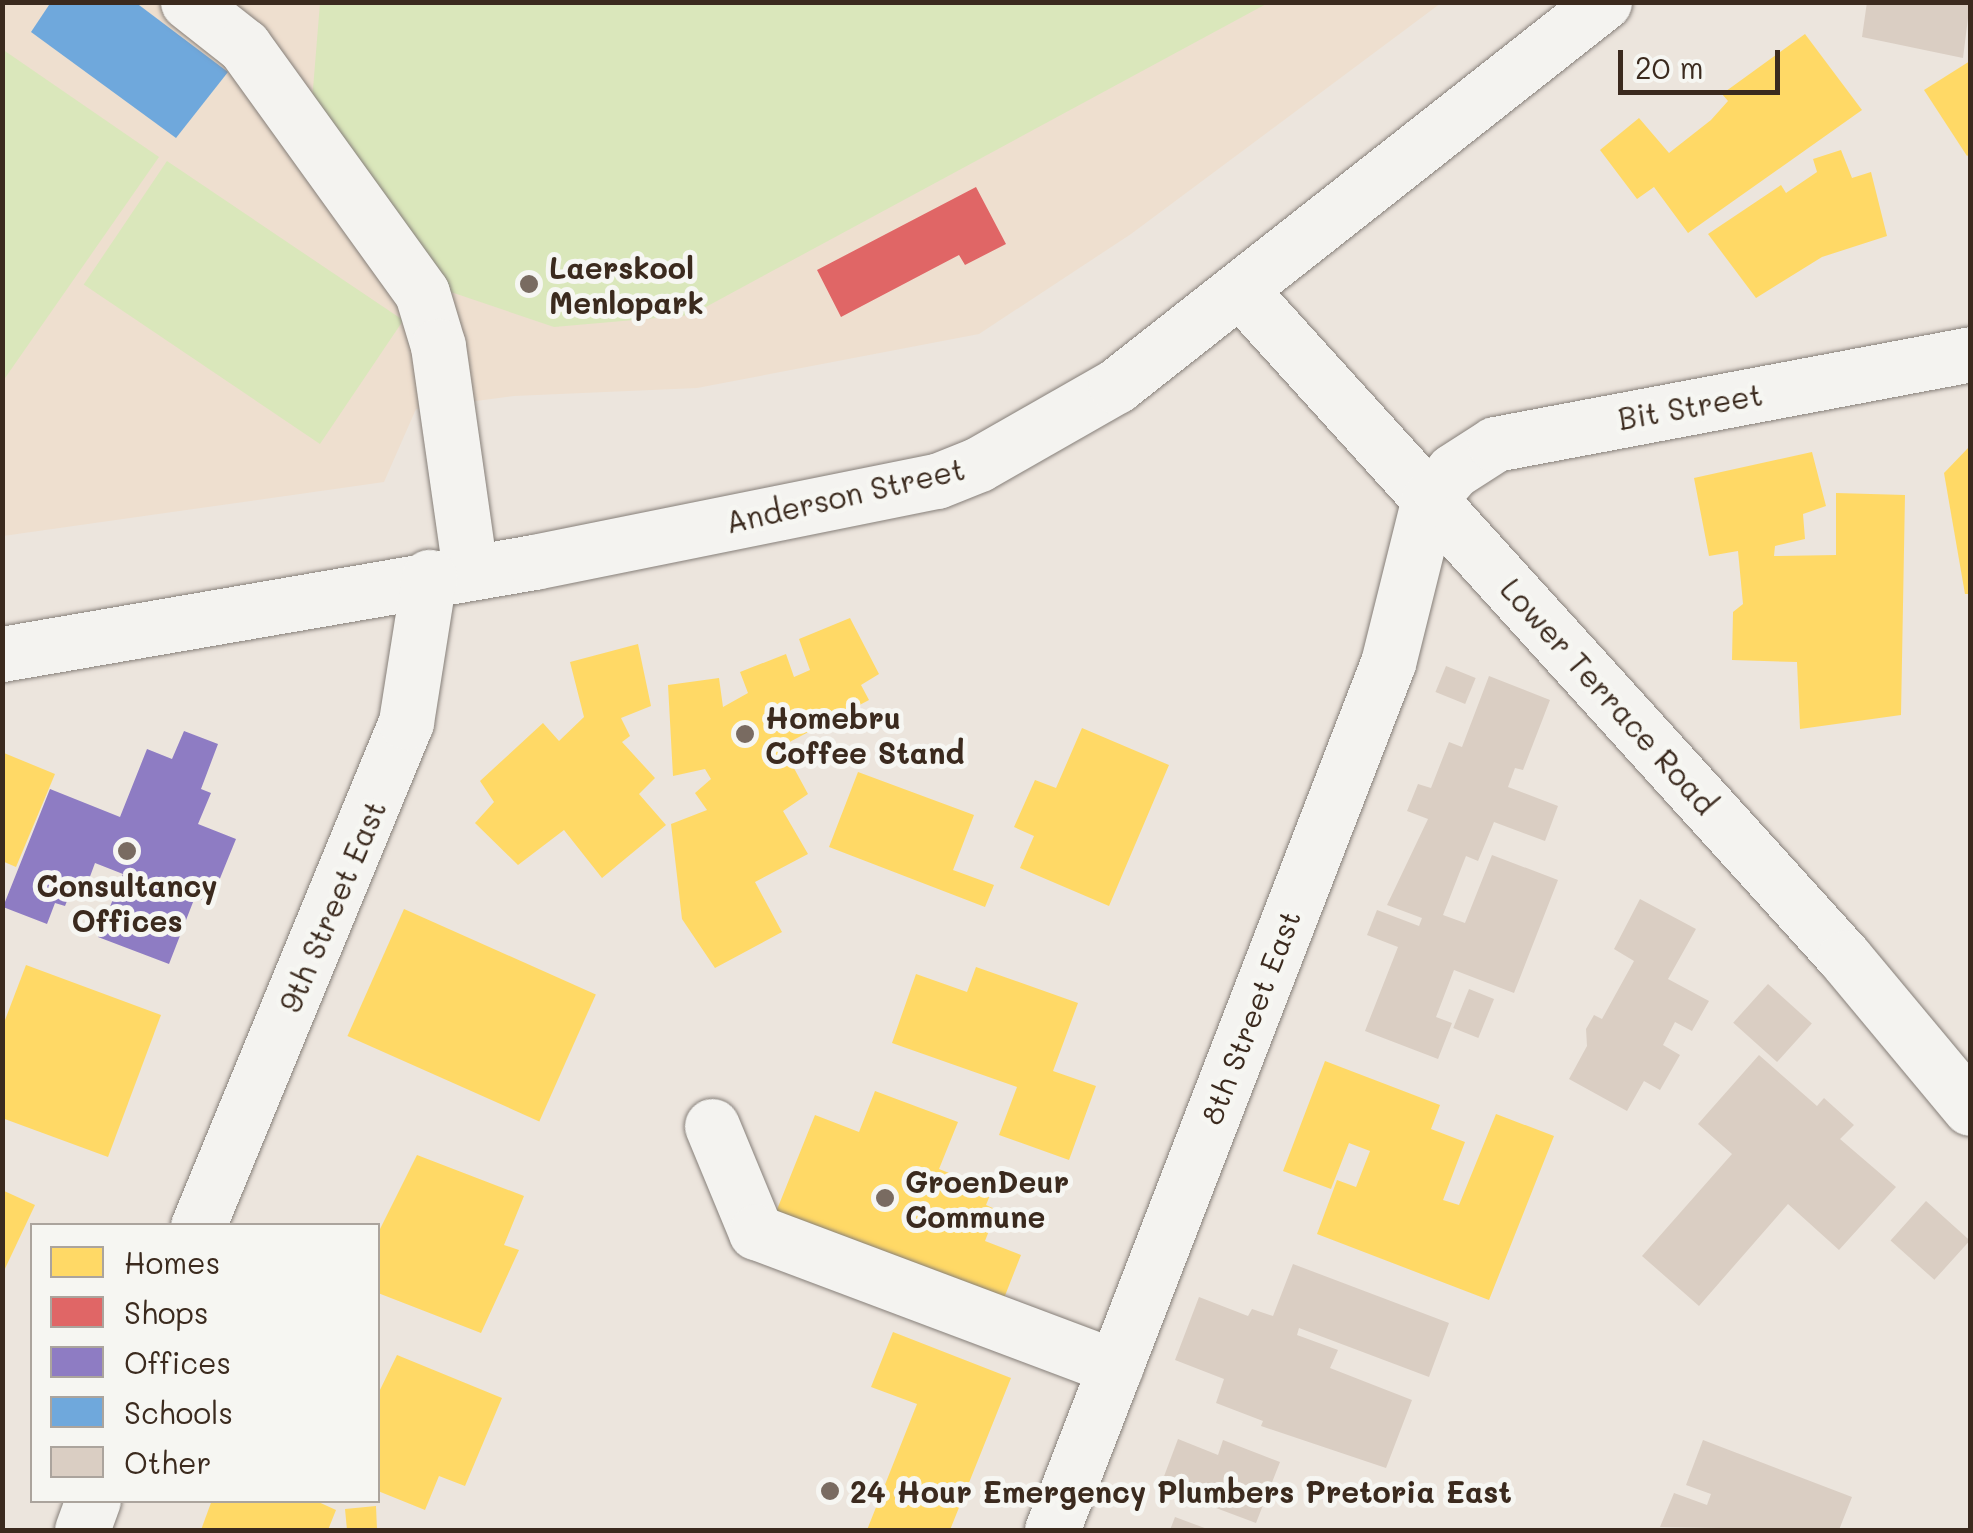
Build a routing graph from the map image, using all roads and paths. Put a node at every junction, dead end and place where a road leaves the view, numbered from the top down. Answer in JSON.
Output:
{"nodes":[{"id":1,"x":188,"y":2,"type":"edge"},
{"id":2,"x":1604,"y":2,"type":"edge"},
{"id":3,"x":1240,"y":290,"type":"junction"},
{"id":4,"x":1970,"y":354,"type":"edge"},
{"id":5,"x":1430,"y":499,"type":"junction"},
{"id":6,"x":450,"y":574,"type":"junction"},
{"id":7,"x":2,"y":654,"type":"edge"},
{"id":8,"x":1970,"y":1108,"type":"edge"},
{"id":9,"x":712,"y":1126,"type":"dead end"},
{"id":10,"x":199,"y":1223,"type":"edge"},
{"id":11,"x":1115,"y":1367,"type":"junction"},
{"id":12,"x":92,"y":1503,"type":"edge"},
{"id":13,"x":82,"y":1530,"type":"edge"},
{"id":14,"x":1052,"y":1530,"type":"edge"}],
"edges":[{"from":1,"to":6,"type":"street","name":"9th Street East"},
{"from":2,"to":3,"type":"street","name":"Anderson Street"},
{"from":3,"to":5,"type":"street","name":"Lower Terrace Road"},
{"from":3,"to":6,"type":"street","name":"Anderson Street"},
{"from":4,"to":5,"type":"street","name":"Bit Street"},
{"from":5,"to":8,"type":"street","name":"Lower Terrace Road"},
{"from":5,"to":11,"type":"street","name":"8th Street East"},
{"from":6,"to":7,"type":"street","name":"Anderson Street"},
{"from":6,"to":10,"type":"street","name":"9th Street East"},
{"from":9,"to":11,"type":"street"},
{"from":11,"to":14,"type":"street","name":"8th Street East"},
{"from":12,"to":13,"type":"street"}]}
